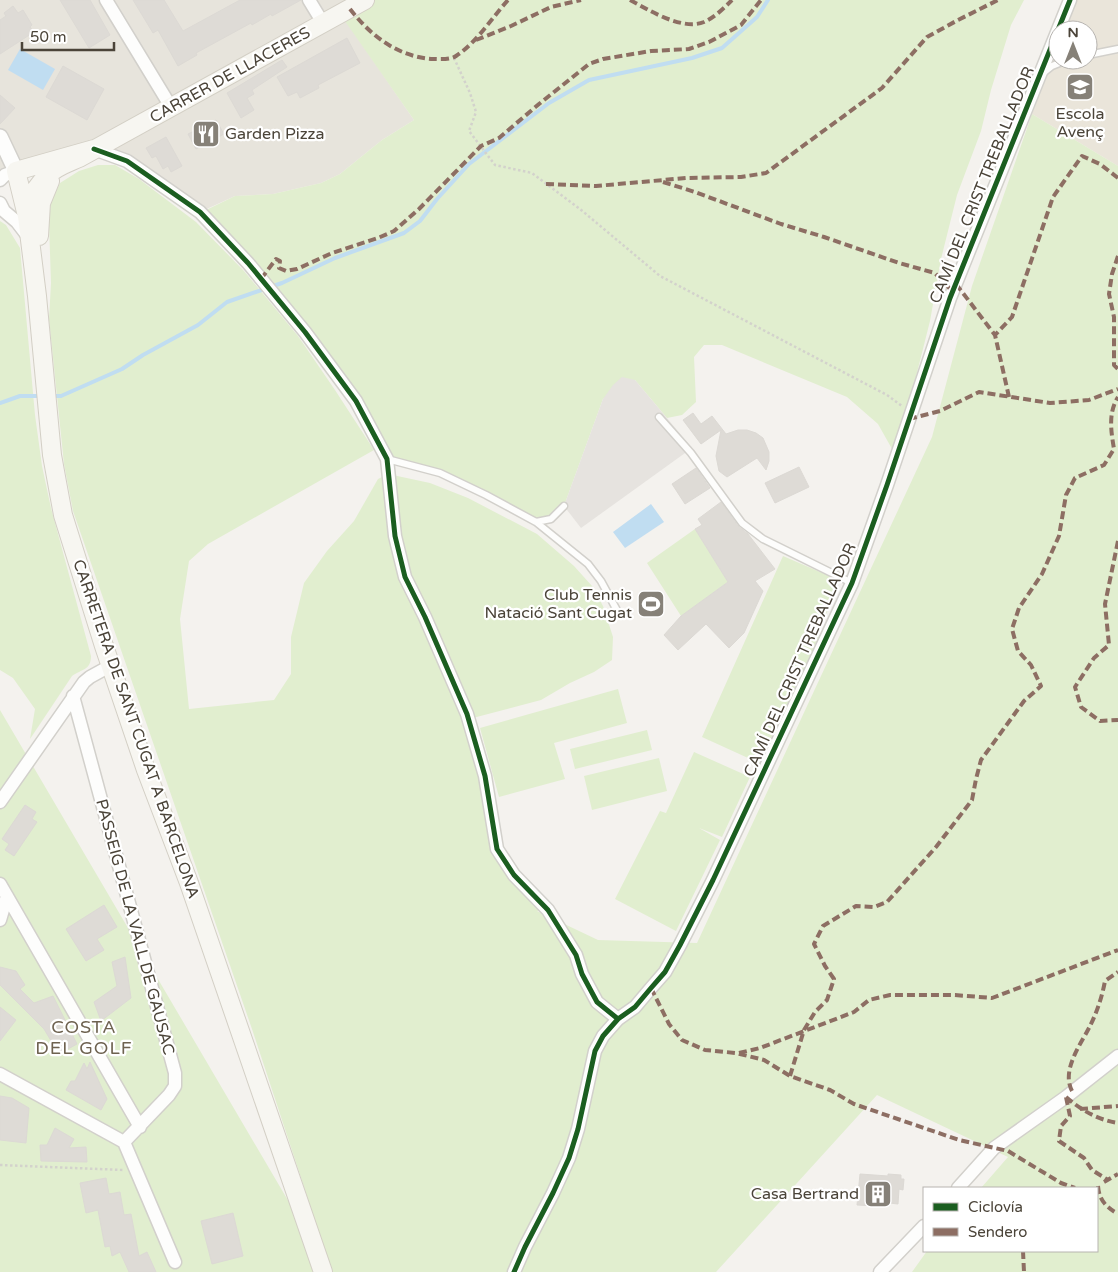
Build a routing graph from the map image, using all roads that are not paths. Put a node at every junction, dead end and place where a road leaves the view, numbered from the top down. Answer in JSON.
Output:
{"nodes":[{"id":1,"x":106,"y":0,"type":"edge"},
{"id":2,"x":309,"y":0,"type":"edge"},
{"id":3,"x":366,"y":0,"type":"edge"},
{"id":4,"x":1068,"y":5,"type":"edge"},
{"id":5,"x":323,"y":23,"type":"junction"},
{"id":6,"x":1118,"y":49,"type":"edge"},
{"id":7,"x":1098,"y":54,"type":"edge"},
{"id":8,"x":1048,"y":69,"type":"edge"},
{"id":9,"x":1038,"y":78,"type":"junction"},
{"id":10,"x":171,"y":107,"type":"junction"},
{"id":11,"x":0,"y":137,"type":"edge"},
{"id":12,"x":94,"y":149,"type":"junction"},
{"id":13,"x":56,"y":169,"type":"junction"},
{"id":14,"x":16,"y":171,"type":"junction"},
{"id":15,"x":0,"y":180,"type":"edge"},
{"id":16,"x":24,"y":200,"type":"junction"},
{"id":17,"x":0,"y":204,"type":"edge"},
{"id":18,"x":30,"y":239,"type":"junction"},
{"id":19,"x":37,"y":296,"type":"junction"},
{"id":20,"x":659,"y":417,"type":"dead end"},
{"id":21,"x":387,"y":459,"type":"junction"},
{"id":22,"x":564,"y":506,"type":"dead end"},
{"id":23,"x":536,"y":522,"type":"junction"},
{"id":24,"x":852,"y":582,"type":"junction"},
{"id":25,"x":619,"y":614,"type":"dead end"},
{"id":26,"x":110,"y":666,"type":"junction"},
{"id":27,"x":74,"y":696,"type":"junction"},
{"id":28,"x":0,"y":802,"type":"edge"},
{"id":29,"x":0,"y":884,"type":"edge"},
{"id":30,"x":7,"y":896,"type":"junction"},
{"id":31,"x":0,"y":920,"type":"edge"},
{"id":32,"x":618,"y":1019,"type":"junction"},
{"id":33,"x":1118,"y":1056,"type":"edge"},
{"id":34,"x":0,"y":1074,"type":"edge"},
{"id":35,"x":140,"y":1126,"type":"junction"},
{"id":36,"x":124,"y":1142,"type":"junction"},
{"id":37,"x":959,"y":1187,"type":"edge"},
{"id":38,"x":923,"y":1227,"type":"edge"},
{"id":39,"x":175,"y":1262,"type":"dead end"},
{"id":40,"x":323,"y":1272,"type":"edge"},
{"id":41,"x":514,"y":1272,"type":"edge"},
{"id":42,"x":880,"y":1272,"type":"edge"}],
"edges":[{"from":1,"to":10,"type":"street"},
{"from":2,"to":5,"type":"street"},
{"from":3,"to":5,"type":"main road","name":"CARRER DE LLACERES"},
{"from":4,"to":9,"type":"street","name":"CAMÍ DEL CRIST TREBALLADOR"},
{"from":5,"to":10,"type":"main road","name":"CARRER DE LLACERES"},
{"from":6,"to":7,"type":"lane"},
{"from":8,"to":9,"type":"lane"},
{"from":9,"to":24,"type":"street","name":"CAMÍ DEL CRIST TREBALLADOR"},
{"from":10,"to":12,"type":"main road","name":"CARRER DE LLACERES"},
{"from":11,"to":14,"type":"street"},
{"from":12,"to":13,"type":"main road"},
{"from":12,"to":14,"type":"main road"},
{"from":12,"to":21,"type":"street"},
{"from":13,"to":16,"type":"main road"},
{"from":13,"to":19,"type":"main road"},
{"from":14,"to":15,"type":"street"},
{"from":14,"to":16,"type":"main road","name":"CARRETERA DE SANT CUGAT A BARCELONA"},
{"from":16,"to":17,"type":"street"},
{"from":16,"to":18,"type":"main road","name":"CARRETERA DE SANT CUGAT A BARCELONA"},
{"from":17,"to":18,"type":"street"},
{"from":18,"to":19,"type":"main road","name":"CARRETERA DE SANT CUGAT A BARCELONA"},
{"from":19,"to":26,"type":"main road","name":"CARRETERA DE SANT CUGAT A BARCELONA"},
{"from":20,"to":24,"type":"lane"},
{"from":21,"to":23,"type":"lane"},
{"from":21,"to":32,"type":"street"},
{"from":22,"to":23,"type":"lane"},
{"from":23,"to":25,"type":"lane"},
{"from":24,"to":32,"type":"street","name":"CAMÍ DEL CRIST TREBALLADOR"},
{"from":26,"to":27,"type":"street"},
{"from":26,"to":40,"type":"main road","name":"CARRETERA DE SANT CUGAT A BARCELONA"},
{"from":27,"to":28,"type":"street"},
{"from":27,"to":35,"type":"street","name":"PASSEIG DE LA VALL DE GAUSAC"},
{"from":29,"to":30,"type":"street"},
{"from":30,"to":31,"type":"street"},
{"from":30,"to":35,"type":"street"},
{"from":32,"to":41,"type":"street","name":"CAMÍ DEL CRIST TREBALLADOR"},
{"from":33,"to":37,"type":"street"},
{"from":34,"to":36,"type":"street"},
{"from":35,"to":36,"type":"street","name":"PASSEIG DE LA VALL DE GAUSAC"},
{"from":36,"to":39,"type":"street"},
{"from":38,"to":42,"type":"street"}]}
